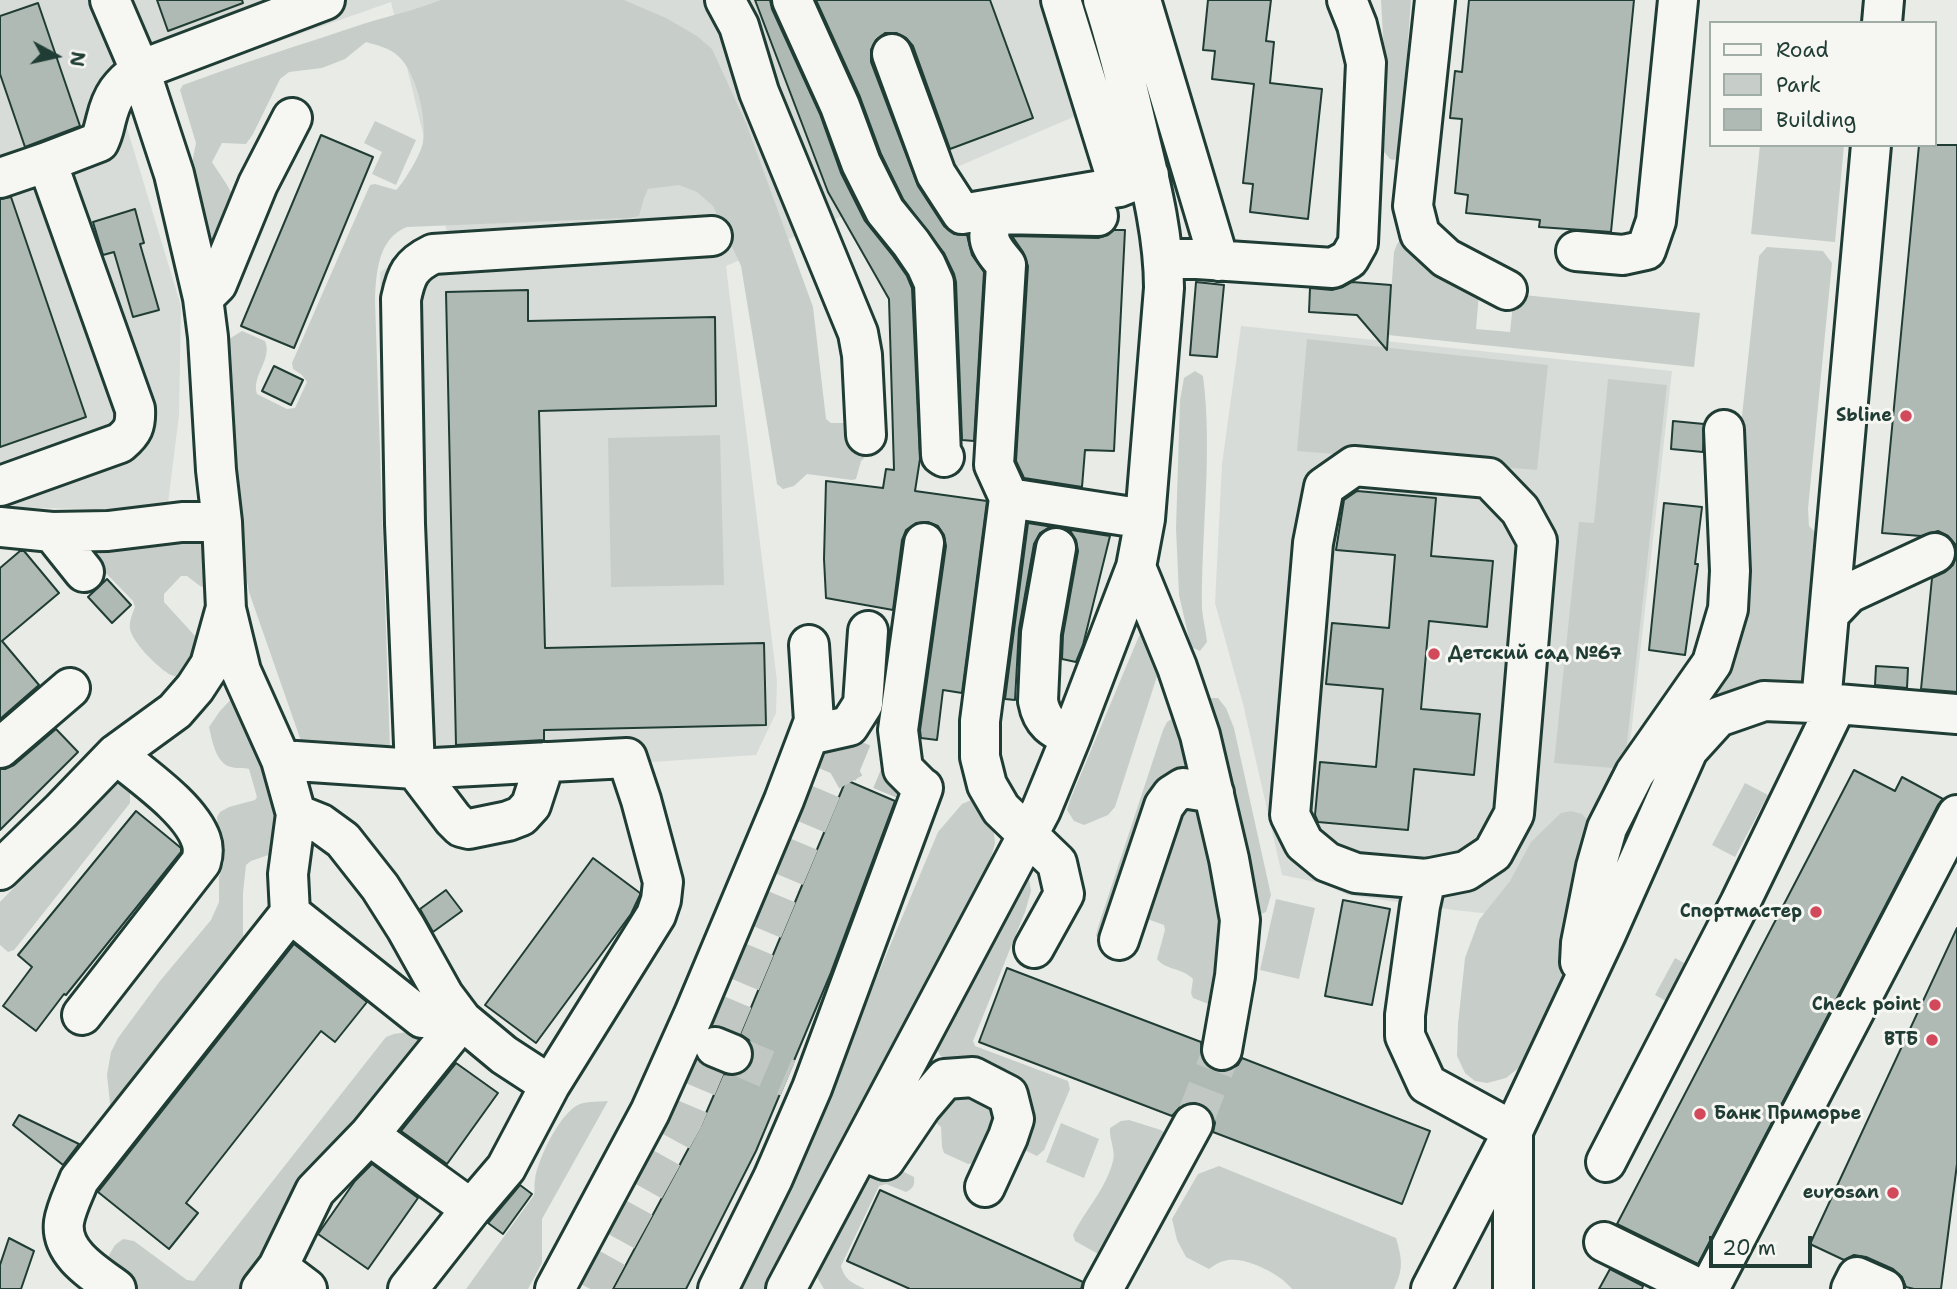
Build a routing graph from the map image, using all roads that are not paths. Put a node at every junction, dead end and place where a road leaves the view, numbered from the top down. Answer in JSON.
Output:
{"nodes":[{"id":1,"x":110,"y":0,"type":"edge"},
{"id":2,"x":326,"y":0,"type":"edge"},
{"id":3,"x":725,"y":0,"type":"edge"},
{"id":4,"x":792,"y":0,"type":"edge"},
{"id":5,"x":1061,"y":0,"type":"edge"},
{"id":6,"x":1103,"y":0,"type":"edge"},
{"id":7,"x":1141,"y":0,"type":"edge"},
{"id":8,"x":1347,"y":0,"type":"edge"},
{"id":9,"x":1435,"y":0,"type":"edge"},
{"id":10,"x":1678,"y":0,"type":"edge"},
{"id":11,"x":1884,"y":0,"type":"edge"},
{"id":12,"x":1882,"y":21,"type":"edge"},
{"id":13,"x":892,"y":54,"type":"dead end"},
{"id":14,"x":140,"y":70,"type":"junction"},
{"id":15,"x":292,"y":118,"type":"dead end"},
{"id":16,"x":1871,"y":147,"type":"edge"},
{"id":17,"x":47,"y":162,"type":"junction"},
{"id":18,"x":0,"y":178,"type":"edge"},
{"id":19,"x":1122,"y":193,"type":"junction"},
{"id":20,"x":712,"y":236,"type":"dead end"},
{"id":21,"x":1576,"y":251,"type":"dead end"},
{"id":22,"x":1164,"y":259,"type":"junction"},
{"id":23,"x":1219,"y":261,"type":"junction"},
{"id":24,"x":1507,"y":290,"type":"dead end"},
{"id":25,"x":203,"y":298,"type":"junction"},
{"id":26,"x":1724,"y":430,"type":"dead end"},
{"id":27,"x":866,"y":435,"type":"dead end"},
{"id":28,"x":944,"y":457,"type":"dead end"},
{"id":29,"x":0,"y":486,"type":"edge"},
{"id":30,"x":1009,"y":498,"type":"junction"},
{"id":31,"x":1145,"y":519,"type":"junction"},
{"id":32,"x":222,"y":522,"type":"junction"},
{"id":33,"x":0,"y":527,"type":"edge"},
{"id":34,"x":52,"y":532,"type":"junction"},
{"id":35,"x":923,"y":543,"type":"dead end"},
{"id":36,"x":1056,"y":548,"type":"dead end"},
{"id":37,"x":1947,"y":552,"type":"edge"},
{"id":38,"x":1136,"y":567,"type":"junction"},
{"id":39,"x":84,"y":572,"type":"dead end"},
{"id":40,"x":226,"y":609,"type":"junction"},
{"id":41,"x":1830,"y":613,"type":"junction"},
{"id":42,"x":869,"y":631,"type":"dead end"},
{"id":43,"x":809,"y":645,"type":"dead end"},
{"id":44,"x":70,"y":688,"type":"dead end"},
{"id":45,"x":1829,"y":704,"type":"junction"},
{"id":46,"x":1957,"y":714,"type":"edge"},
{"id":47,"x":809,"y":735,"type":"junction"},
{"id":48,"x":1071,"y":737,"type":"junction"},
{"id":49,"x":0,"y":748,"type":"edge"},
{"id":50,"x":116,"y":754,"type":"junction"},
{"id":51,"x":281,"y":760,"type":"junction"},
{"id":52,"x":545,"y":762,"type":"junction"},
{"id":53,"x":415,"y":769,"type":"junction"},
{"id":54,"x":1214,"y":793,"type":"junction"},
{"id":55,"x":296,"y":814,"type":"junction"},
{"id":56,"x":1957,"y":816,"type":"edge"},
{"id":57,"x":1028,"y":836,"type":"junction"},
{"id":58,"x":0,"y":870,"type":"edge"},
{"id":59,"x":1426,"y":879,"type":"junction"},
{"id":60,"x":290,"y":913,"type":"junction"},
{"id":61,"x":1119,"y":940,"type":"dead end"},
{"id":62,"x":1034,"y":948,"type":"dead end"},
{"id":63,"x":1578,"y":992,"type":"junction"},
{"id":64,"x":82,"y":1015,"type":"dead end"},
{"id":65,"x":422,"y":1018,"type":"dead end"},
{"id":66,"x":462,"y":1020,"type":"junction"},
{"id":67,"x":918,"y":1040,"type":"junction"},
{"id":68,"x":1222,"y":1051,"type":"tunnel mouth"},
{"id":69,"x":550,"y":1085,"type":"junction"},
{"id":70,"x":921,"y":1107,"type":"junction"},
{"id":71,"x":1193,"y":1124,"type":"tunnel mouth"},
{"id":72,"x":1513,"y":1131,"type":"junction"},
{"id":73,"x":369,"y":1135,"type":"junction"},
{"id":74,"x":860,"y":1150,"type":"junction"},
{"id":75,"x":1606,"y":1162,"type":"dead end"},
{"id":76,"x":985,"y":1187,"type":"dead end"},
{"id":77,"x":471,"y":1209,"type":"junction"},
{"id":78,"x":1604,"y":1242,"type":"dead end"},
{"id":79,"x":282,"y":1282,"type":"edge"},
{"id":80,"x":1510,"y":1283,"type":"edge"},
{"id":81,"x":116,"y":1289,"type":"edge"},
{"id":82,"x":408,"y":1289,"type":"edge"},
{"id":83,"x":555,"y":1289,"type":"edge"},
{"id":84,"x":718,"y":1289,"type":"edge"},
{"id":85,"x":786,"y":1289,"type":"edge"},
{"id":86,"x":1103,"y":1289,"type":"edge"},
{"id":87,"x":1431,"y":1289,"type":"edge"},
{"id":88,"x":1700,"y":1289,"type":"edge"},
{"id":89,"x":1709,"y":1289,"type":"edge"},
{"id":90,"x":1851,"y":1289,"type":"edge"},
{"id":91,"x":1884,"y":1289,"type":"edge"}],
"edges":[{"from":1,"to":14,"type":"street"},
{"from":2,"to":14,"type":"street"},
{"from":3,"to":27,"type":"street"},
{"from":4,"to":28,"type":"street"},
{"from":5,"to":19,"type":"street"},
{"from":6,"to":19,"type":"street"},
{"from":7,"to":23,"type":"street"},
{"from":8,"to":23,"type":"street"},
{"from":9,"to":24,"type":"street"},
{"from":10,"to":21,"type":"street"},
{"from":11,"to":12,"type":"street"},
{"from":13,"to":19,"type":"street"},
{"from":14,"to":17,"type":"street"},
{"from":14,"to":25,"type":"street"},
{"from":15,"to":25,"type":"street"},
{"from":16,"to":41,"type":"street"},
{"from":17,"to":18,"type":"street"},
{"from":17,"to":29,"type":"street"},
{"from":19,"to":22,"type":"street"},
{"from":19,"to":30,"type":"street"},
{"from":20,"to":53,"type":"street"},
{"from":22,"to":23,"type":"street"},
{"from":22,"to":31,"type":"street"},
{"from":25,"to":32,"type":"street"},
{"from":26,"to":63,"type":"street"},
{"from":30,"to":31,"type":"street"},
{"from":30,"to":57,"type":"street"},
{"from":31,"to":38,"type":"street"},
{"from":32,"to":34,"type":"street"},
{"from":32,"to":40,"type":"street"},
{"from":33,"to":34,"type":"street"},
{"from":34,"to":39,"type":"street"},
{"from":35,"to":84,"type":"street"},
{"from":36,"to":48,"type":"street"},
{"from":37,"to":41,"type":"street"},
{"from":38,"to":48,"type":"street"},
{"from":38,"to":54,"type":"street"},
{"from":40,"to":50,"type":"street"},
{"from":40,"to":51,"type":"street"},
{"from":41,"to":45,"type":"street"},
{"from":42,"to":47,"type":"street"},
{"from":43,"to":47,"type":"street"},
{"from":44,"to":49,"type":"street"},
{"from":45,"to":46,"type":"street"},
{"from":45,"to":63,"type":"street"},
{"from":45,"to":75,"type":"street"},
{"from":47,"to":83,"type":"street"},
{"from":48,"to":57,"type":"street"},
{"from":50,"to":58,"type":"street"},
{"from":50,"to":64,"type":"street"},
{"from":51,"to":53,"type":"street"},
{"from":51,"to":55,"type":"street"},
{"from":52,"to":53,"type":"street"},
{"from":52,"to":53,"type":"street"},
{"from":52,"to":69,"type":"street"},
{"from":54,"to":61,"type":"street"},
{"from":54,"to":68,"type":"street"},
{"from":55,"to":60,"type":"street"},
{"from":55,"to":66,"type":"street"},
{"from":56,"to":89,"type":"street"},
{"from":57,"to":62,"type":"street"},
{"from":57,"to":67,"type":"street"},
{"from":59,"to":59,"type":"street"},
{"from":59,"to":72,"type":"street"},
{"from":60,"to":65,"type":"street"},
{"from":60,"to":81,"type":"street"},
{"from":63,"to":72,"type":"street"},
{"from":66,"to":69,"type":"street"},
{"from":66,"to":73,"type":"street"},
{"from":67,"to":70,"type":"street"},
{"from":67,"to":74,"type":"street"},
{"from":69,"to":77,"type":"street"},
{"from":70,"to":74,"type":"street"},
{"from":70,"to":76,"type":"street"},
{"from":71,"to":86,"type":"street"},
{"from":72,"to":80,"type":"street"},
{"from":72,"to":87,"type":"street"},
{"from":73,"to":77,"type":"street"},
{"from":73,"to":79,"type":"street"},
{"from":74,"to":85,"type":"street"},
{"from":77,"to":82,"type":"street"},
{"from":78,"to":88,"type":"street"},
{"from":90,"to":91,"type":"street"}]}
